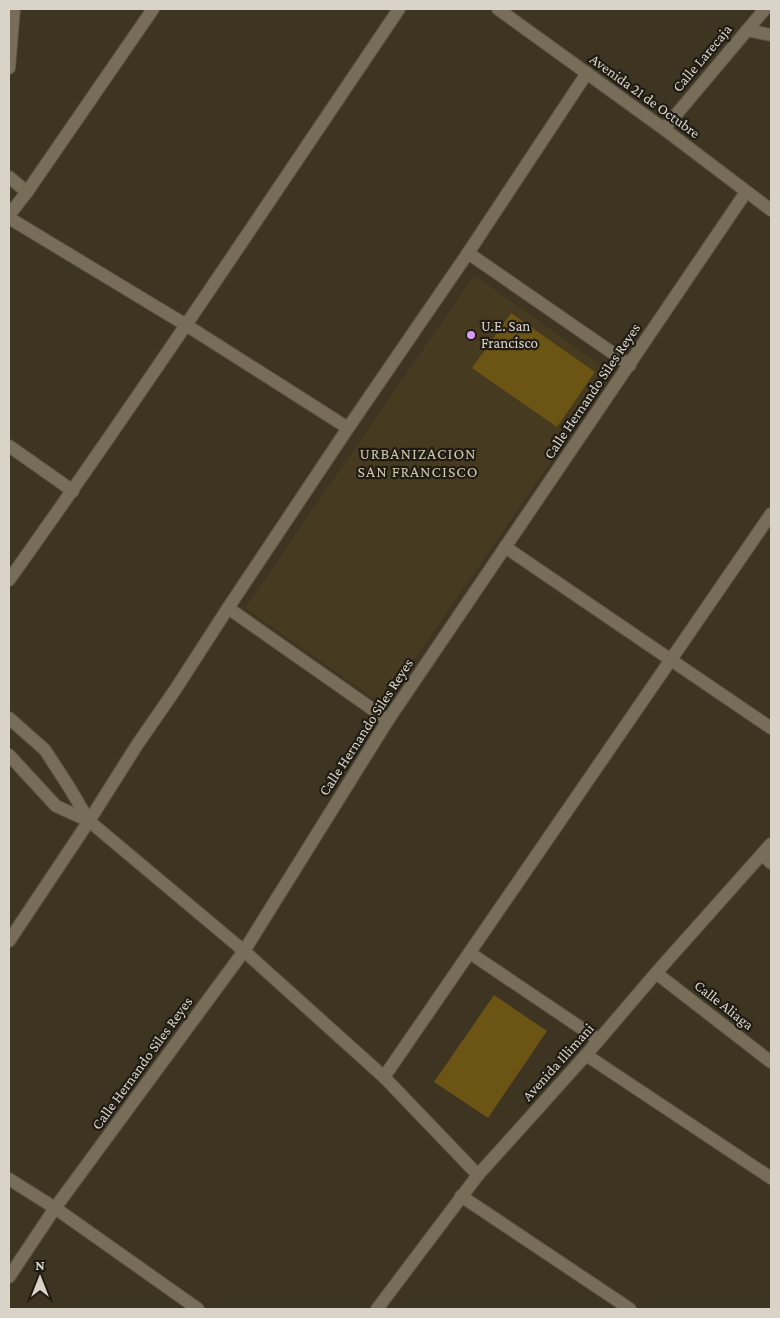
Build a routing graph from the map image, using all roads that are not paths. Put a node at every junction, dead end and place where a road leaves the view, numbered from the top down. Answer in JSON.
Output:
{"nodes":[{"id":1,"x":14,"y":9,"type":"edge"},
{"id":2,"x":153,"y":9,"type":"edge"},
{"id":3,"x":399,"y":9,"type":"edge"},
{"id":4,"x":498,"y":9,"type":"edge"},
{"id":5,"x":765,"y":9,"type":"edge"},
{"id":6,"x":747,"y":30,"type":"junction"},
{"id":7,"x":771,"y":34,"type":"edge"},
{"id":8,"x":10,"y":38,"type":"edge"},
{"id":9,"x":9,"y":68,"type":"edge"},
{"id":10,"x":586,"y":73,"type":"junction"},
{"id":11,"x":664,"y":129,"type":"junction"},
{"id":12,"x":9,"y":177,"type":"edge"},
{"id":13,"x":27,"y":192,"type":"junction"},
{"id":14,"x":746,"y":192,"type":"junction"},
{"id":15,"x":771,"y":210,"type":"edge"},
{"id":16,"x":9,"y":216,"type":"edge"},
{"id":17,"x":468,"y":253,"type":"junction"},
{"id":18,"x":186,"y":325,"type":"junction"},
{"id":19,"x":630,"y":366,"type":"junction"},
{"id":20,"x":348,"y":428,"type":"junction"},
{"id":21,"x":9,"y":446,"type":"edge"},
{"id":22,"x":73,"y":491,"type":"junction"},
{"id":23,"x":771,"y":514,"type":"edge"},
{"id":24,"x":505,"y":547,"type":"junction"},
{"id":25,"x":9,"y":580,"type":"edge"},
{"id":26,"x":228,"y":608,"type":"junction"},
{"id":27,"x":672,"y":660,"type":"junction"},
{"id":28,"x":9,"y":718,"type":"edge"},
{"id":29,"x":388,"y":720,"type":"junction"},
{"id":30,"x":771,"y":728,"type":"edge"},
{"id":31,"x":9,"y":755,"type":"edge"},
{"id":32,"x":89,"y":821,"type":"junction"},
{"id":33,"x":771,"y":844,"type":"edge"},
{"id":34,"x":767,"y":859,"type":"edge"},
{"id":35,"x":9,"y":941,"type":"edge"},
{"id":36,"x":244,"y":952,"type":"junction"},
{"id":37,"x":470,"y":953,"type":"junction"},
{"id":38,"x":656,"y":973,"type":"junction"},
{"id":39,"x":599,"y":1040,"type":"junction"},
{"id":40,"x":586,"y":1055,"type":"junction"},
{"id":41,"x":771,"y":1062,"type":"edge"},
{"id":42,"x":384,"y":1077,"type":"junction"},
{"id":43,"x":478,"y":1175,"type":"junction"},
{"id":44,"x":771,"y":1178,"type":"edge"},
{"id":45,"x":9,"y":1179,"type":"edge"},
{"id":46,"x":461,"y":1196,"type":"junction"},
{"id":47,"x":55,"y":1208,"type":"junction"},
{"id":48,"x":9,"y":1277,"type":"edge"},
{"id":49,"x":198,"y":1309,"type":"edge"},
{"id":50,"x":377,"y":1309,"type":"edge"},
{"id":51,"x":630,"y":1309,"type":"edge"}],
"edges":[{"from":1,"to":8,"type":"street"},
{"from":2,"to":13,"type":"street"},
{"from":3,"to":18,"type":"street"},
{"from":4,"to":10,"type":"street","name":"Avenida 21 de Octubre"},
{"from":5,"to":6,"type":"street","name":"Calle Larecaja"},
{"from":6,"to":7,"type":"street"},
{"from":6,"to":11,"type":"street","name":"Calle Larecaja"},
{"from":8,"to":9,"type":"street"},
{"from":10,"to":11,"type":"street","name":"Avenida 21 de Octubre"},
{"from":10,"to":17,"type":"street"},
{"from":11,"to":14,"type":"street","name":"Avenida 21 de Octubre"},
{"from":12,"to":13,"type":"street"},
{"from":13,"to":16,"type":"street"},
{"from":14,"to":15,"type":"street","name":"Avenida 21 de Octubre"},
{"from":14,"to":19,"type":"street","name":"Calle Hernando Siles Reyes"},
{"from":16,"to":18,"type":"street"},
{"from":17,"to":19,"type":"street"},
{"from":17,"to":20,"type":"street"},
{"from":18,"to":20,"type":"street"},
{"from":18,"to":22,"type":"street"},
{"from":19,"to":24,"type":"street","name":"Calle Hernando Siles Reyes"},
{"from":20,"to":26,"type":"street"},
{"from":21,"to":22,"type":"street"},
{"from":22,"to":25,"type":"street"},
{"from":23,"to":27,"type":"street"},
{"from":24,"to":27,"type":"street"},
{"from":24,"to":29,"type":"street","name":"Calle Hernando Siles Reyes"},
{"from":26,"to":29,"type":"street"},
{"from":26,"to":32,"type":"street"},
{"from":27,"to":30,"type":"street"},
{"from":27,"to":37,"type":"street"},
{"from":28,"to":32,"type":"street"},
{"from":29,"to":36,"type":"street","name":"Calle Hernando Siles Reyes"},
{"from":31,"to":32,"type":"street"},
{"from":32,"to":35,"type":"street"},
{"from":32,"to":36,"type":"street"},
{"from":33,"to":34,"type":"street","name":"Avenida Illimani"},
{"from":34,"to":38,"type":"street","name":"Avenida Illimani"},
{"from":36,"to":42,"type":"street"},
{"from":36,"to":47,"type":"street","name":"Calle Hernando Siles Reyes"},
{"from":37,"to":39,"type":"street"},
{"from":37,"to":42,"type":"street"},
{"from":38,"to":39,"type":"street","name":"Avenida Illimani"},
{"from":38,"to":41,"type":"street","name":"Calle Aliaga"},
{"from":39,"to":40,"type":"street","name":"Avenida Illimani"},
{"from":40,"to":43,"type":"street","name":"Avenida Illimani"},
{"from":40,"to":44,"type":"street"},
{"from":42,"to":43,"type":"street"},
{"from":43,"to":46,"type":"street","name":"Avenida Illimani"},
{"from":45,"to":47,"type":"street"},
{"from":46,"to":50,"type":"street","name":"Avenida Illimani"},
{"from":46,"to":51,"type":"street"},
{"from":47,"to":48,"type":"street","name":"Calle Hernando Siles Reyes"},
{"from":47,"to":49,"type":"street"}]}
